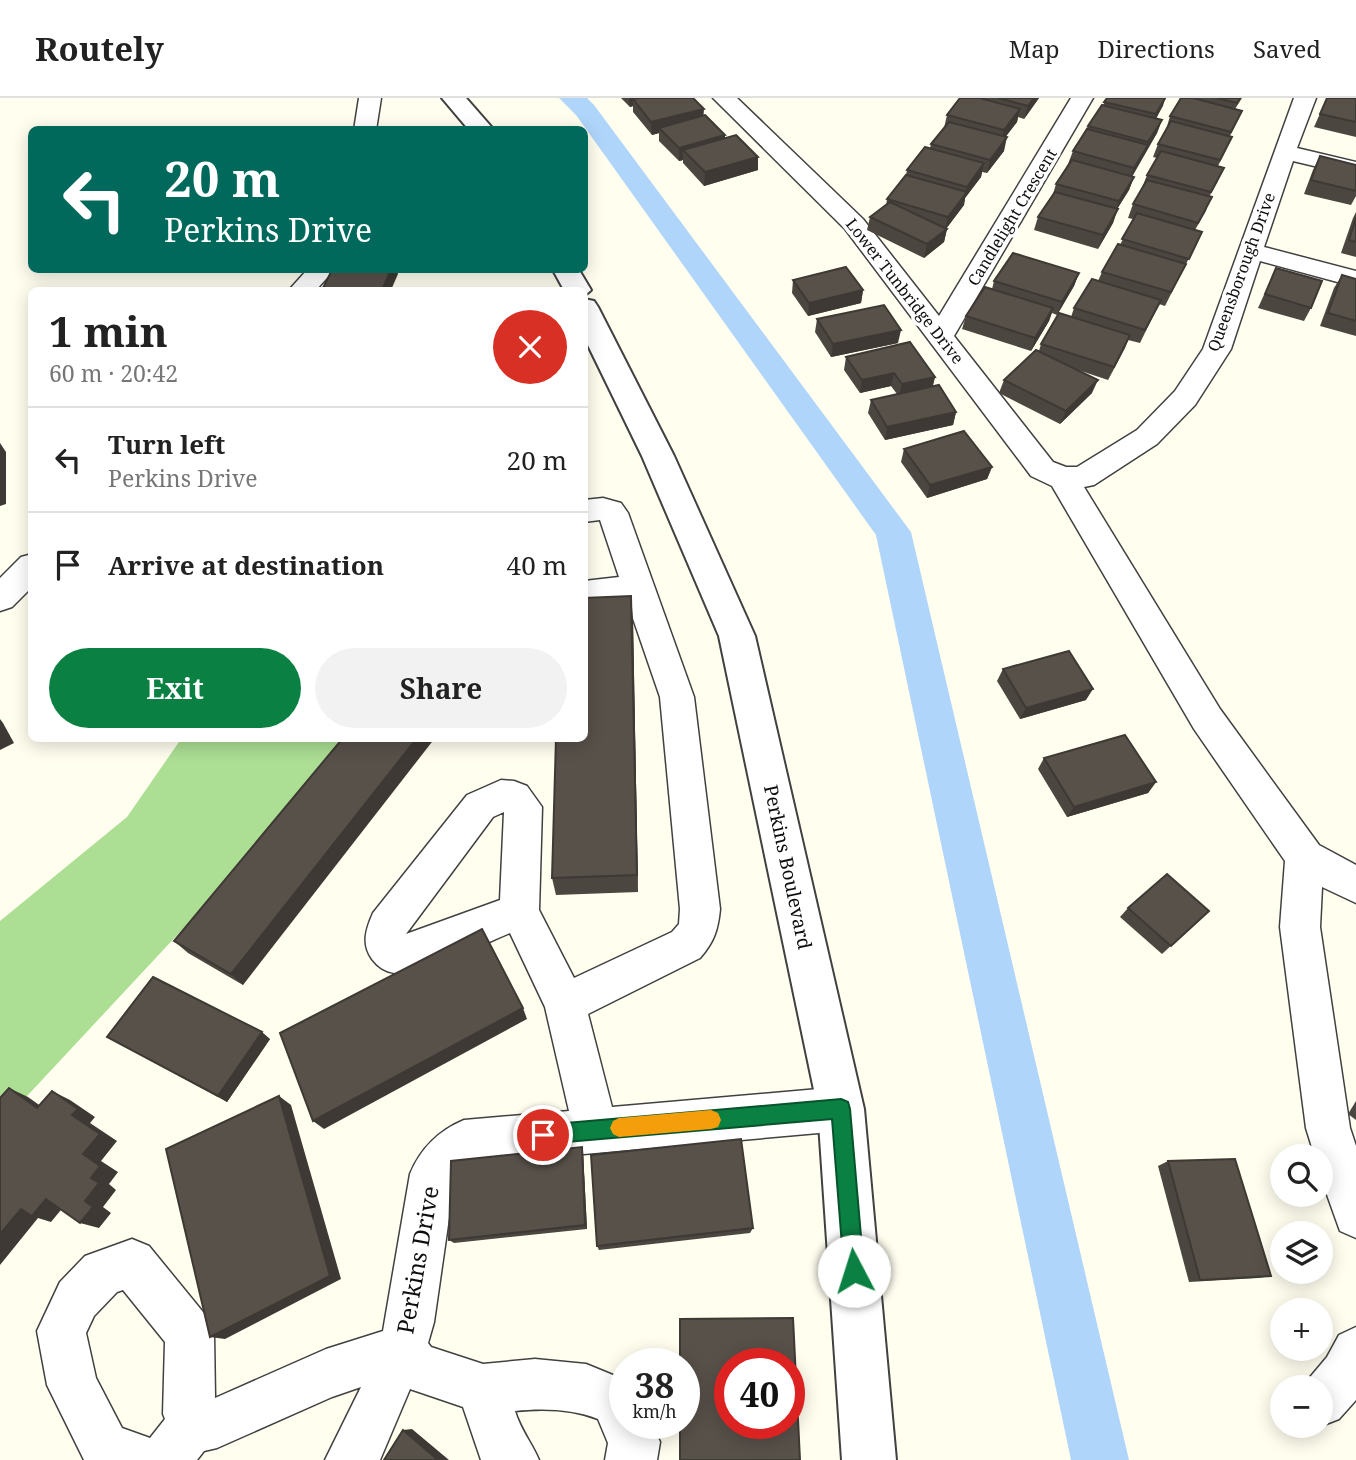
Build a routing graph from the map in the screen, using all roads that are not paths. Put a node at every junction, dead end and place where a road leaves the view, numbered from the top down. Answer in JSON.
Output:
{"nodes":[{"id":1,"x":370,"y":98,"type":"edge"},
{"id":2,"x":454,"y":98,"type":"edge"},
{"id":3,"x":724,"y":98,"type":"edge"},
{"id":4,"x":1082,"y":98,"type":"edge"},
{"id":5,"x":1305,"y":98,"type":"edge"},
{"id":6,"x":366,"y":126,"type":"edge"},
{"id":7,"x":478,"y":126,"type":"edge"},
{"id":8,"x":1284,"y":152,"type":"junction"},
{"id":9,"x":1356,"y":169,"type":"edge"},
{"id":10,"x":1251,"y":251,"type":"junction"},
{"id":11,"x":318,"y":273,"type":"edge"},
{"id":12,"x":1356,"y":279,"type":"edge"},
{"id":13,"x":305,"y":287,"type":"edge"},
{"id":14,"x":588,"y":315,"type":"edge"},
{"id":15,"x":941,"y":335,"type":"junction"},
{"id":16,"x":1052,"y":473,"type":"junction"},
{"id":17,"x":588,"y":510,"type":"edge"},
{"id":18,"x":28,"y":570,"type":"edge"},
{"id":19,"x":640,"y":587,"type":"junction"},
{"id":20,"x":588,"y":594,"type":"edge"},
{"id":21,"x":0,"y":598,"type":"edge"},
{"id":22,"x":1305,"y":857,"type":"junction"},
{"id":23,"x":1356,"y":885,"type":"edge"},
{"id":24,"x":519,"y":911,"type":"dead end"},
{"id":25,"x":565,"y":1004,"type":"junction"},
{"id":26,"x":841,"y":1109,"type":"junction"},
{"id":27,"x":596,"y":1130,"type":"junction"},
{"id":28,"x":1356,"y":1215,"type":"edge"},
{"id":29,"x":402,"y":1349,"type":"junction"},
{"id":30,"x":1356,"y":1352,"type":"edge"},
{"id":31,"x":1333,"y":1388,"type":"edge"},
{"id":32,"x":483,"y":1390,"type":"junction"},
{"id":33,"x":609,"y":1398,"type":"edge"},
{"id":34,"x":196,"y":1421,"type":"junction"},
{"id":35,"x":633,"y":1439,"type":"edge"},
{"id":36,"x":140,"y":1460,"type":"edge"},
{"id":37,"x":165,"y":1460,"type":"edge"},
{"id":38,"x":351,"y":1460,"type":"edge"},
{"id":39,"x":513,"y":1460,"type":"edge"},
{"id":40,"x":631,"y":1460,"type":"edge"},
{"id":41,"x":869,"y":1460,"type":"edge"}],
"edges":[{"from":1,"to":6,"type":"street"},
{"from":2,"to":7,"type":"street"},
{"from":3,"to":15,"type":"street","name":"Lower Tunbridge Drive"},
{"from":4,"to":15,"type":"street","name":"Candlelight Crescent"},
{"from":5,"to":8,"type":"street","name":"Queensborough Drive"},
{"from":8,"to":9,"type":"street"},
{"from":8,"to":10,"type":"street","name":"Queensborough Drive"},
{"from":10,"to":12,"type":"street"},
{"from":10,"to":16,"type":"street","name":"Queensborough Drive"},
{"from":11,"to":13,"type":"street"},
{"from":14,"to":26,"type":"street","name":"Perkins Boulevard"},
{"from":15,"to":16,"type":"street","name":"Lower Tunbridge Drive"},
{"from":16,"to":22,"type":"street","name":"Lower Tunbridge Drive"},
{"from":17,"to":19,"type":"street"},
{"from":18,"to":21,"type":"street"},
{"from":19,"to":20,"type":"street"},
{"from":19,"to":25,"type":"street"},
{"from":22,"to":23,"type":"street"},
{"from":22,"to":28,"type":"street"},
{"from":24,"to":25,"type":"street"},
{"from":25,"to":27,"type":"street"},
{"from":26,"to":27,"type":"street","name":"Perkins Drive"},
{"from":26,"to":41,"type":"street","name":"Perkins Boulevard"},
{"from":27,"to":29,"type":"street","name":"Perkins Drive"},
{"from":29,"to":32,"type":"street","name":"Perkins Drive"},
{"from":29,"to":34,"type":"street"},
{"from":29,"to":38,"type":"street"},
{"from":30,"to":31,"type":"street"},
{"from":32,"to":33,"type":"street","name":"Perkins Drive"},
{"from":32,"to":39,"type":"street"},
{"from":34,"to":36,"type":"street"},
{"from":34,"to":37,"type":"street"},
{"from":35,"to":40,"type":"street","name":"Perkins Drive"}]}
